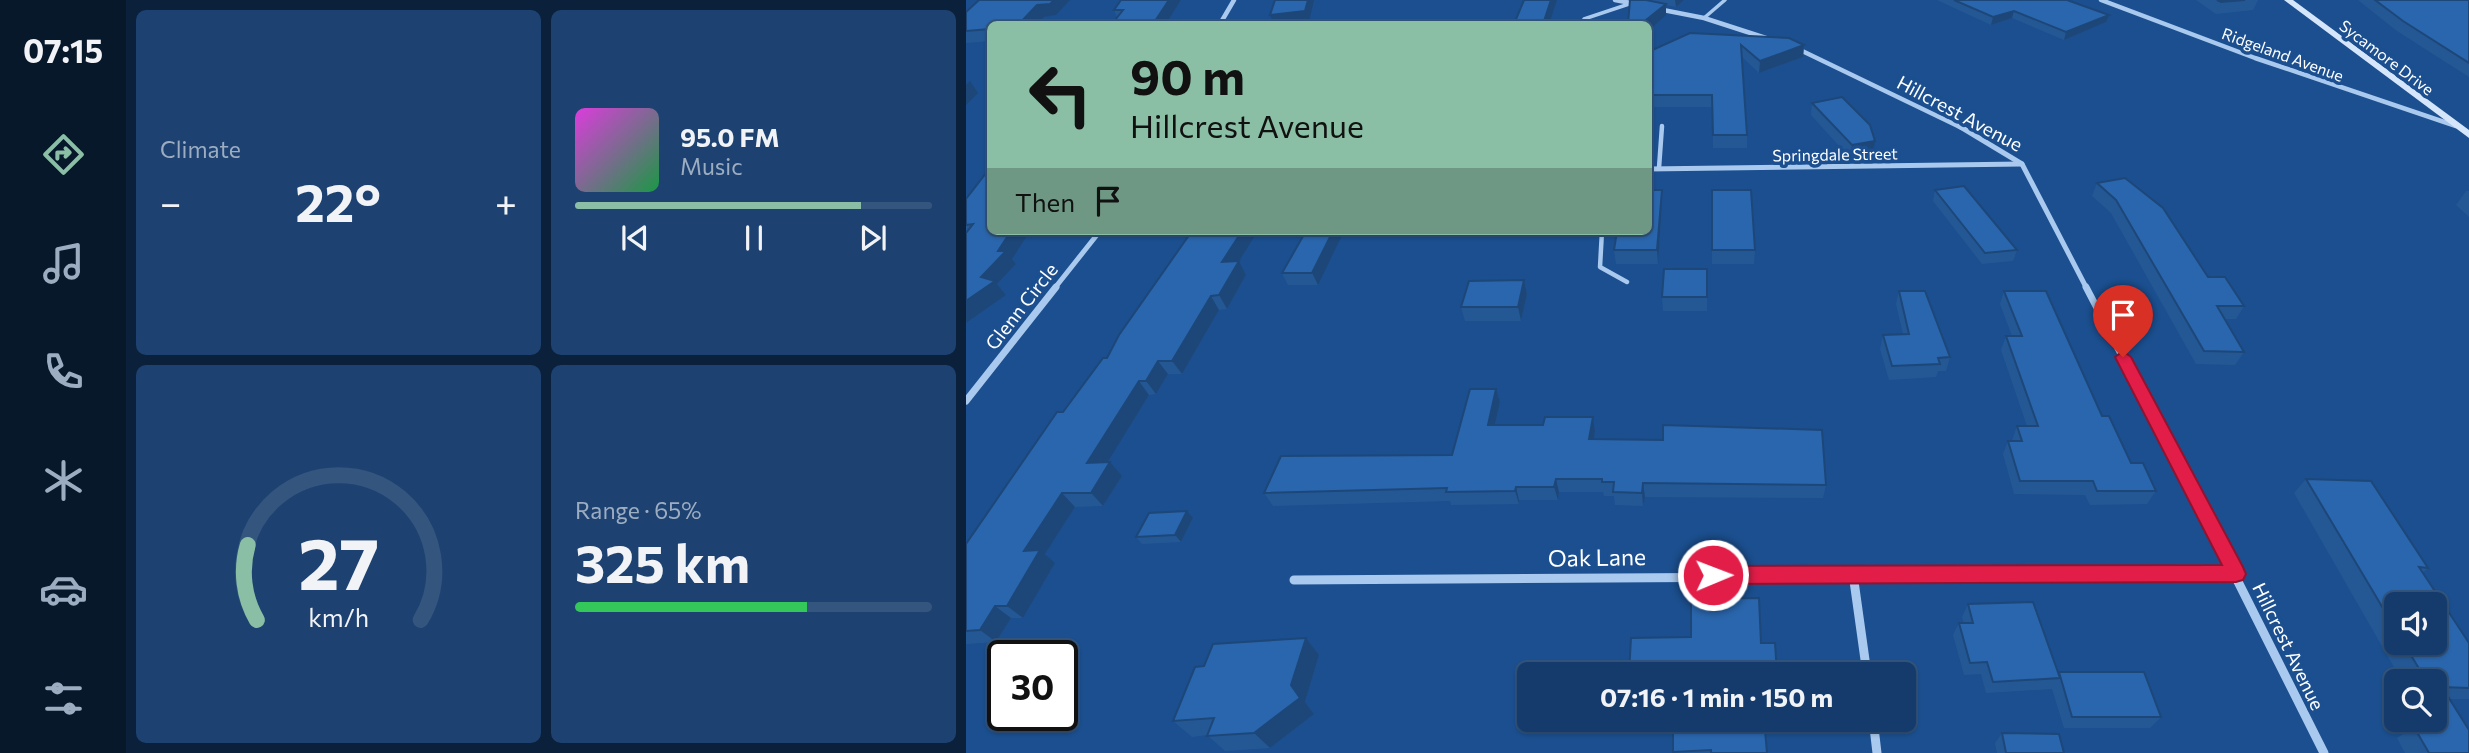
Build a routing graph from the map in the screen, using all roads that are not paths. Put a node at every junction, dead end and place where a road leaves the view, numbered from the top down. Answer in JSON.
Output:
{"nodes":[{"id":1,"x":1234,"y":0,"type":"edge"},
{"id":2,"x":1615,"y":0,"type":"edge"},
{"id":3,"x":1726,"y":0,"type":"edge"},
{"id":4,"x":2101,"y":0,"type":"edge"},
{"id":5,"x":2288,"y":0,"type":"edge"},
{"id":6,"x":1632,"y":4,"type":"junction"},
{"id":7,"x":1704,"y":18,"type":"junction"},
{"id":8,"x":1222,"y":21,"type":"edge"},
{"id":9,"x":1583,"y":21,"type":"edge"},
{"id":10,"x":1777,"y":41,"type":"edge"},
{"id":11,"x":1790,"y":46,"type":"edge"},
{"id":12,"x":1662,"y":126,"type":"dead end"},
{"id":13,"x":2457,"y":127,"type":"junction"},
{"id":14,"x":2469,"y":135,"type":"edge"},
{"id":15,"x":2022,"y":164,"type":"junction"},
{"id":16,"x":1659,"y":168,"type":"junction"},
{"id":17,"x":1652,"y":169,"type":"edge"},
{"id":18,"x":1097,"y":235,"type":"edge"},
{"id":19,"x":1602,"y":235,"type":"edge"},
{"id":20,"x":1627,"y":282,"type":"dead end"},
{"id":21,"x":966,"y":401,"type":"edge"},
{"id":22,"x":1853,"y":574,"type":"junction"},
{"id":23,"x":2236,"y":574,"type":"junction"},
{"id":24,"x":1294,"y":580,"type":"dead end"},
{"id":25,"x":1865,"y":662,"type":"edge"},
{"id":26,"x":1875,"y":732,"type":"edge"},
{"id":27,"x":1877,"y":753,"type":"edge"},
{"id":28,"x":2324,"y":753,"type":"edge"}],
"edges":[{"from":1,"to":8,"type":"street"},
{"from":2,"to":6,"type":"street"},
{"from":3,"to":7,"type":"lane"},
{"from":4,"to":13,"type":"street","name":"Ridgeland Avenue"},
{"from":5,"to":13,"type":"street","name":"Sycamore Drive"},
{"from":6,"to":7,"type":"street"},
{"from":6,"to":9,"type":"lane"},
{"from":7,"to":10,"type":"street"},
{"from":11,"to":15,"type":"street","name":"Hillcrest Avenue"},
{"from":12,"to":16,"type":"lane"},
{"from":13,"to":14,"type":"street","name":"Sycamore Drive"},
{"from":15,"to":16,"type":"street","name":"Springdale Street"},
{"from":15,"to":23,"type":"street","name":"Hillcrest Avenue"},
{"from":16,"to":17,"type":"street","name":"Springdale Street"},
{"from":18,"to":21,"type":"street","name":"Glenn Circle"},
{"from":19,"to":20,"type":"lane"},
{"from":22,"to":23,"type":"street","name":"Oak Lane"},
{"from":22,"to":24,"type":"street","name":"Oak Lane"},
{"from":22,"to":25,"type":"street"},
{"from":23,"to":28,"type":"street","name":"Hillcrest Avenue"},
{"from":26,"to":27,"type":"street"}]}
